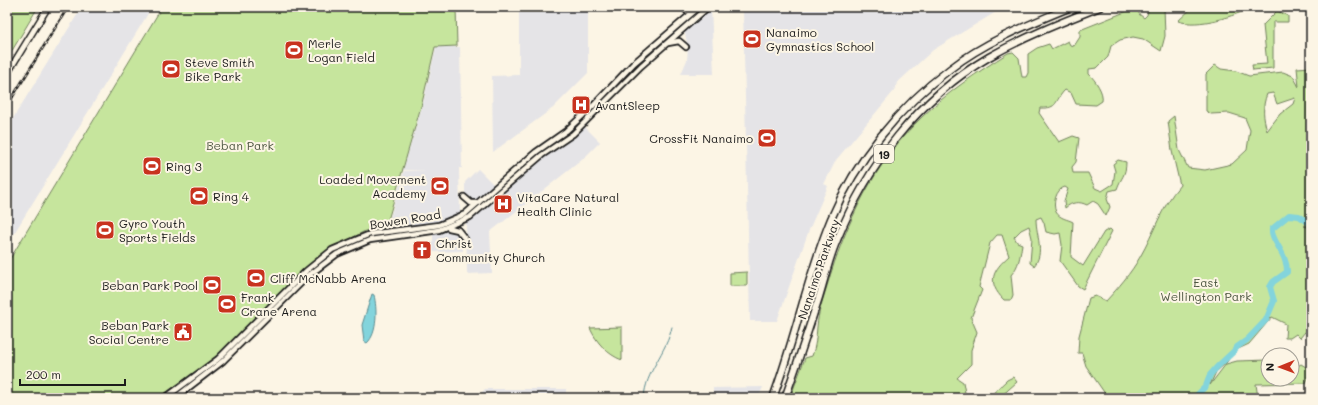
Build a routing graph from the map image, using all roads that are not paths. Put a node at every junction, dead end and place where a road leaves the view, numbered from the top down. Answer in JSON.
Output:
{"nodes":[{"id":1,"x":48,"y":7,"type":"edge"},
{"id":2,"x":683,"y":7,"type":"edge"},
{"id":3,"x":708,"y":7,"type":"edge"},
{"id":4,"x":1071,"y":7,"type":"edge"},
{"id":5,"x":1100,"y":7,"type":"edge"},
{"id":6,"x":698,"y":8,"type":"edge"},
{"id":7,"x":665,"y":44,"type":"junction"},
{"id":8,"x":686,"y":47,"type":"dead end"},
{"id":9,"x":7,"y":74,"type":"edge"},
{"id":10,"x":464,"y":197,"type":"dead end"},
{"id":11,"x":478,"y":203,"type":"junction"},
{"id":12,"x":446,"y":228,"type":"junction"},
{"id":13,"x":465,"y":239,"type":"dead end"},
{"id":14,"x":165,"y":398,"type":"edge"},
{"id":15,"x":175,"y":398,"type":"edge"},
{"id":16,"x":773,"y":398,"type":"edge"},
{"id":17,"x":785,"y":398,"type":"edge"}],
"edges":[{"from":1,"to":9,"type":"main road"},
{"from":2,"to":6,"type":"main road"},
{"from":3,"to":7,"type":"main road","name":"Bowen Road"},
{"from":4,"to":16,"type":"highway","name":"Nanaimo Parkway","number":"19"},
{"from":5,"to":17,"type":"highway","name":"Nanaimo Parkway","number":"19"},
{"from":6,"to":11,"type":"main road","name":"Bowen Road"},
{"from":7,"to":8,"type":"main road"},
{"from":7,"to":12,"type":"main road","name":"Bowen Road"},
{"from":10,"to":11,"type":"main road"},
{"from":11,"to":14,"type":"main road","name":"Bowen Road"},
{"from":12,"to":13,"type":"main road"},
{"from":12,"to":15,"type":"main road","name":"Bowen Road"}]}
